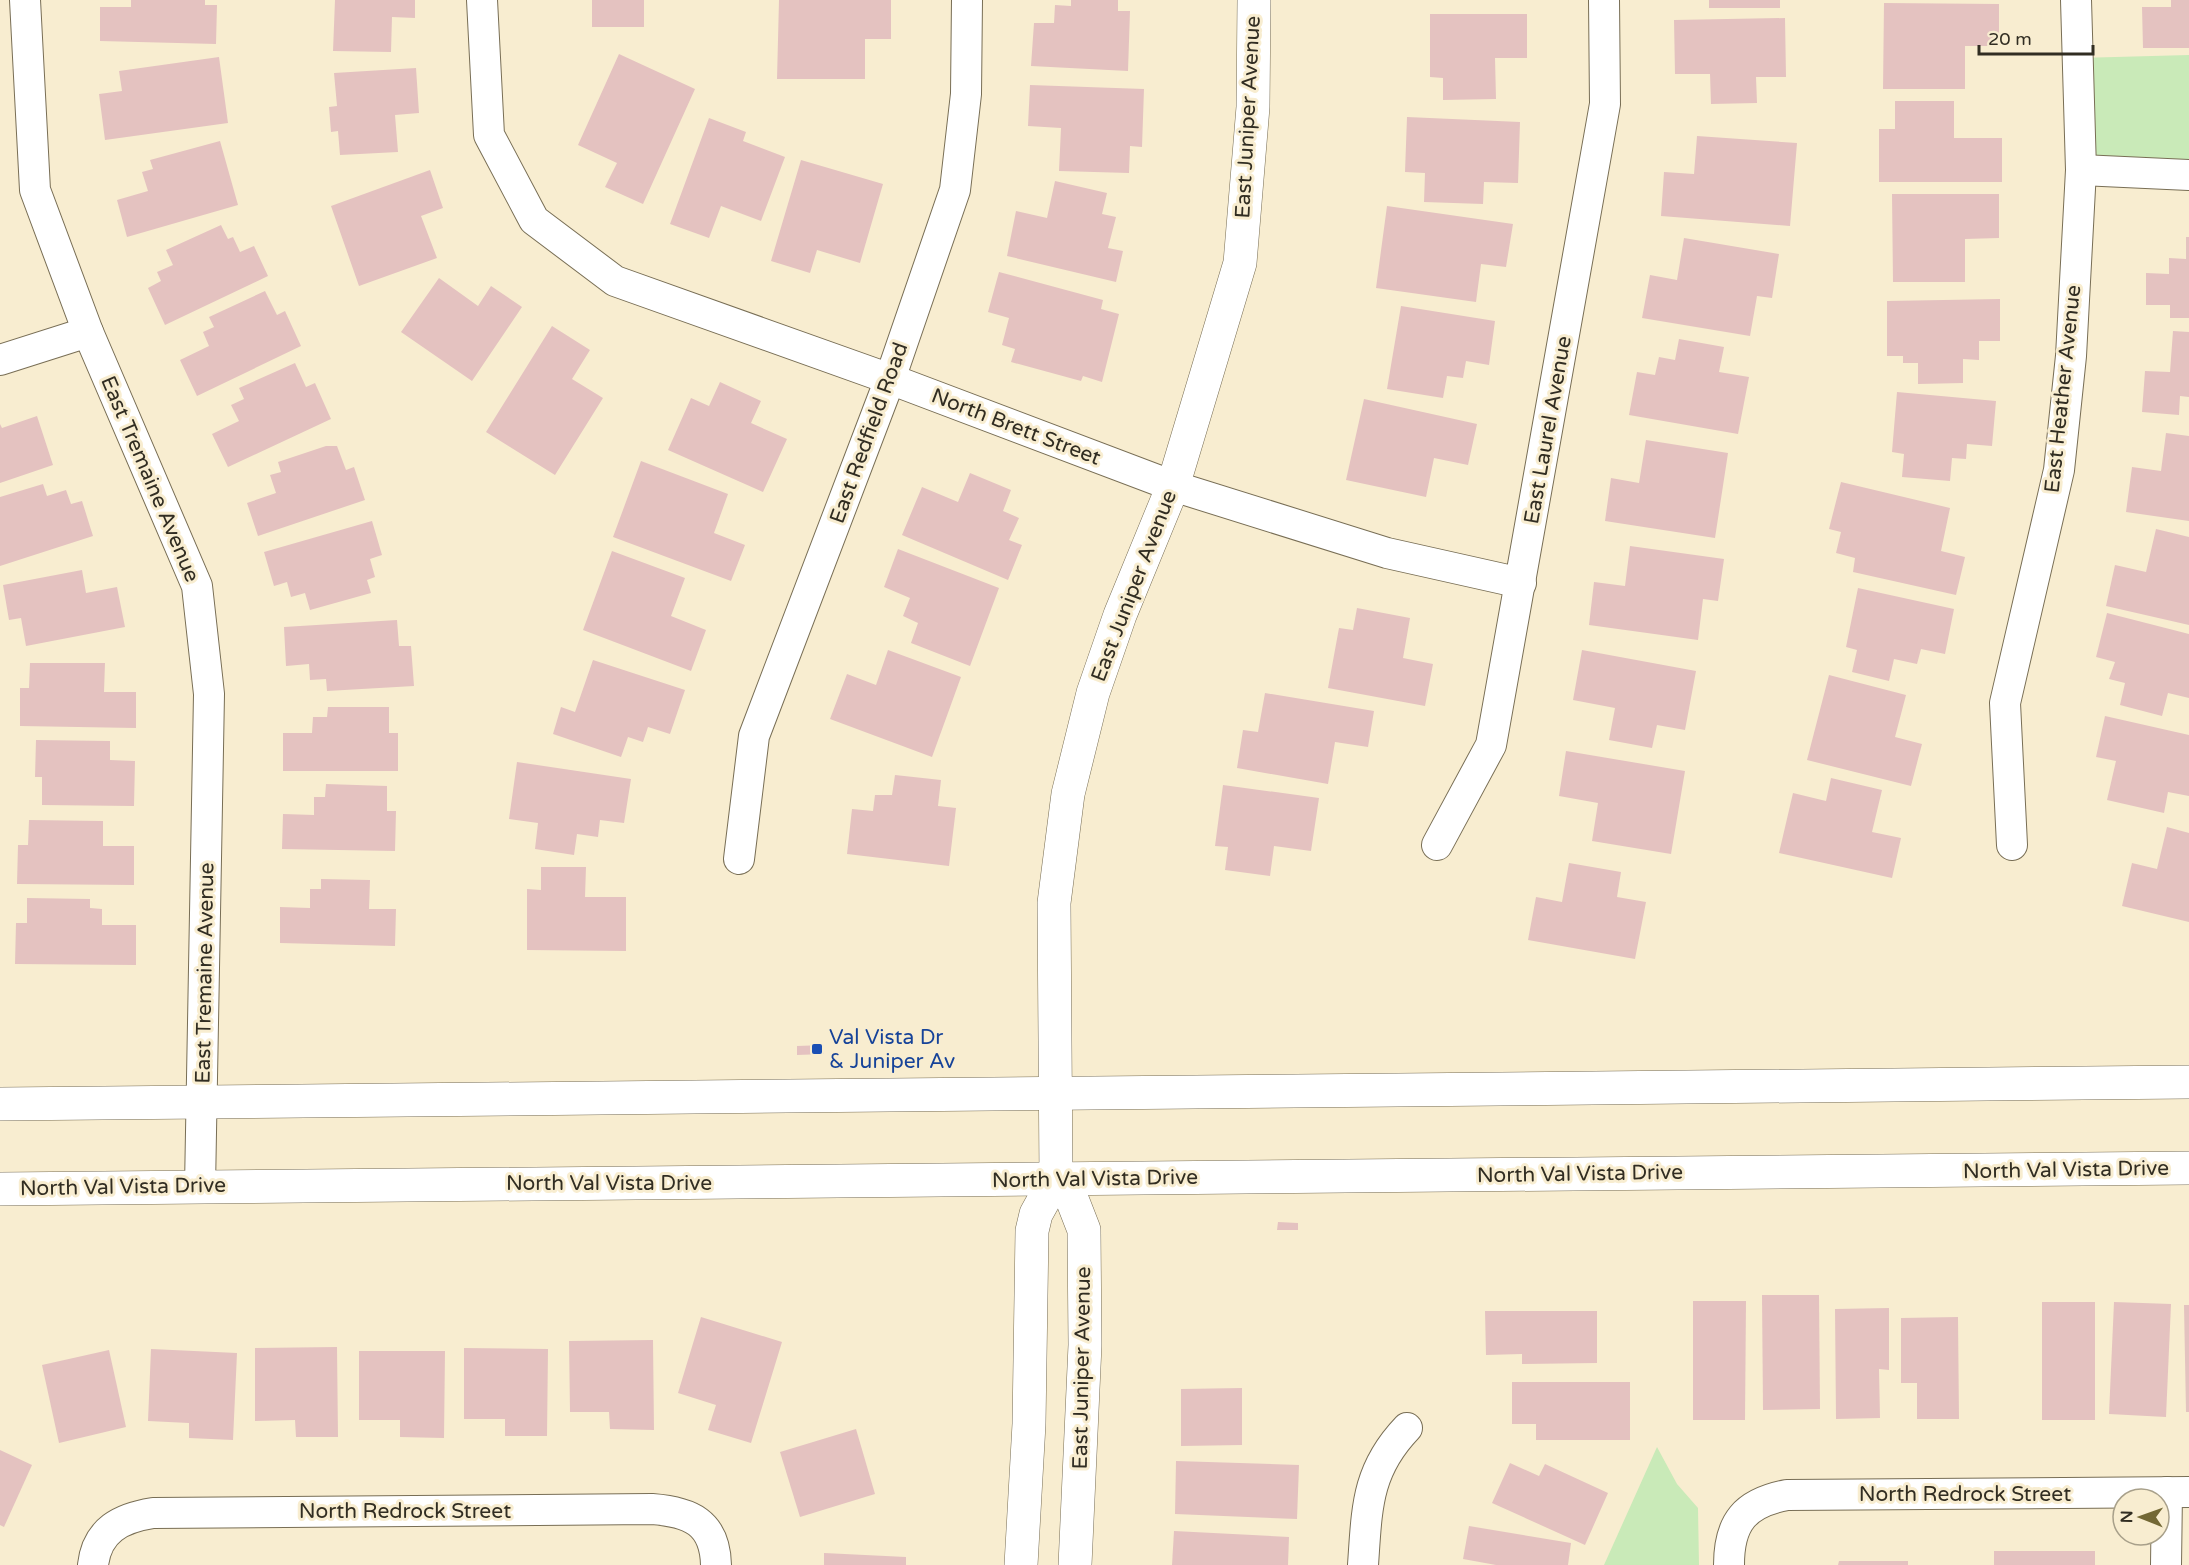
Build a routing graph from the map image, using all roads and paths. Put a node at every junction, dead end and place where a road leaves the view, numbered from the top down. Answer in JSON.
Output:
{"nodes":[{"id":1,"x":25,"y":0,"type":"edge"},
{"id":2,"x":482,"y":0,"type":"edge"},
{"id":3,"x":967,"y":0,"type":"edge"},
{"id":4,"x":1254,"y":0,"type":"edge"},
{"id":5,"x":1604,"y":0,"type":"edge"},
{"id":6,"x":2076,"y":0,"type":"edge"},
{"id":7,"x":2081,"y":170,"type":"junction"},
{"id":8,"x":2189,"y":175,"type":"edge"},
{"id":9,"x":87,"y":332,"type":"junction"},
{"id":10,"x":0,"y":360,"type":"edge"},
{"id":11,"x":890,"y":380,"type":"junction"},
{"id":12,"x":1173,"y":486,"type":"junction"},
{"id":13,"x":1521,"y":583,"type":"junction"},
{"id":14,"x":1437,"y":845,"type":"dead end"},
{"id":15,"x":2012,"y":845,"type":"dead end"},
{"id":16,"x":739,"y":859,"type":"dead end"},
{"id":17,"x":2189,"y":1082,"type":"edge"},
{"id":18,"x":1055,"y":1093,"type":"junction"},
{"id":19,"x":202,"y":1102,"type":"junction"},
{"id":20,"x":0,"y":1104,"type":"edge"},
{"id":21,"x":2189,"y":1168,"type":"edge"},
{"id":22,"x":1056,"y":1178,"type":"junction"},
{"id":23,"x":200,"y":1186,"type":"junction"},
{"id":24,"x":0,"y":1189,"type":"edge"},
{"id":25,"x":1407,"y":1428,"type":"dead end"},
{"id":26,"x":2178,"y":1492,"type":"edge"},
{"id":27,"x":93,"y":1565,"type":"edge"},
{"id":28,"x":716,"y":1565,"type":"edge"},
{"id":29,"x":1022,"y":1565,"type":"edge"},
{"id":30,"x":1075,"y":1565,"type":"edge"},
{"id":31,"x":1363,"y":1565,"type":"edge"},
{"id":32,"x":1729,"y":1565,"type":"edge"},
{"id":33,"x":2166,"y":1565,"type":"edge"}],
"edges":[{"from":1,"to":9,"type":"street","name":"East Tremaine Avenue"},
{"from":2,"to":11,"type":"street","name":"North Brett Street"},
{"from":3,"to":11,"type":"street","name":"East Redfield Road"},
{"from":4,"to":12,"type":"main road","name":"East Juniper Avenue"},
{"from":5,"to":13,"type":"street","name":"East Laurel Avenue"},
{"from":6,"to":7,"type":"street","name":"East Heather Avenue"},
{"from":7,"to":8,"type":"street"},
{"from":7,"to":15,"type":"street","name":"East Heather Avenue"},
{"from":9,"to":10,"type":"street"},
{"from":9,"to":19,"type":"street","name":"East Tremaine Avenue"},
{"from":11,"to":12,"type":"street","name":"North Brett Street"},
{"from":11,"to":16,"type":"street","name":"East Redfield Road"},
{"from":12,"to":13,"type":"street","name":"North Brett Street"},
{"from":12,"to":18,"type":"main road","name":"East Juniper Avenue"},
{"from":13,"to":14,"type":"street","name":"East Laurel Avenue"},
{"from":17,"to":18,"type":"main road"},
{"from":18,"to":19,"type":"main road"},
{"from":18,"to":22,"type":"main road","name":"East Juniper Avenue"},
{"from":19,"to":20,"type":"main road"},
{"from":19,"to":23,"type":"street","name":"East Tremaine Avenue"},
{"from":21,"to":22,"type":"main road","name":"North Val Vista Drive"},
{"from":22,"to":23,"type":"main road","name":"North Val Vista Drive"},
{"from":22,"to":29,"type":"main road","name":"East Juniper Avenue"},
{"from":22,"to":30,"type":"main road","name":"East Juniper Avenue"},
{"from":23,"to":24,"type":"main road","name":"North Val Vista Drive"},
{"from":25,"to":31,"type":"street"},
{"from":26,"to":32,"type":"street","name":"North Redrock Street"},
{"from":26,"to":33,"type":"street"},
{"from":27,"to":28,"type":"street","name":"North Redrock Street"}]}
